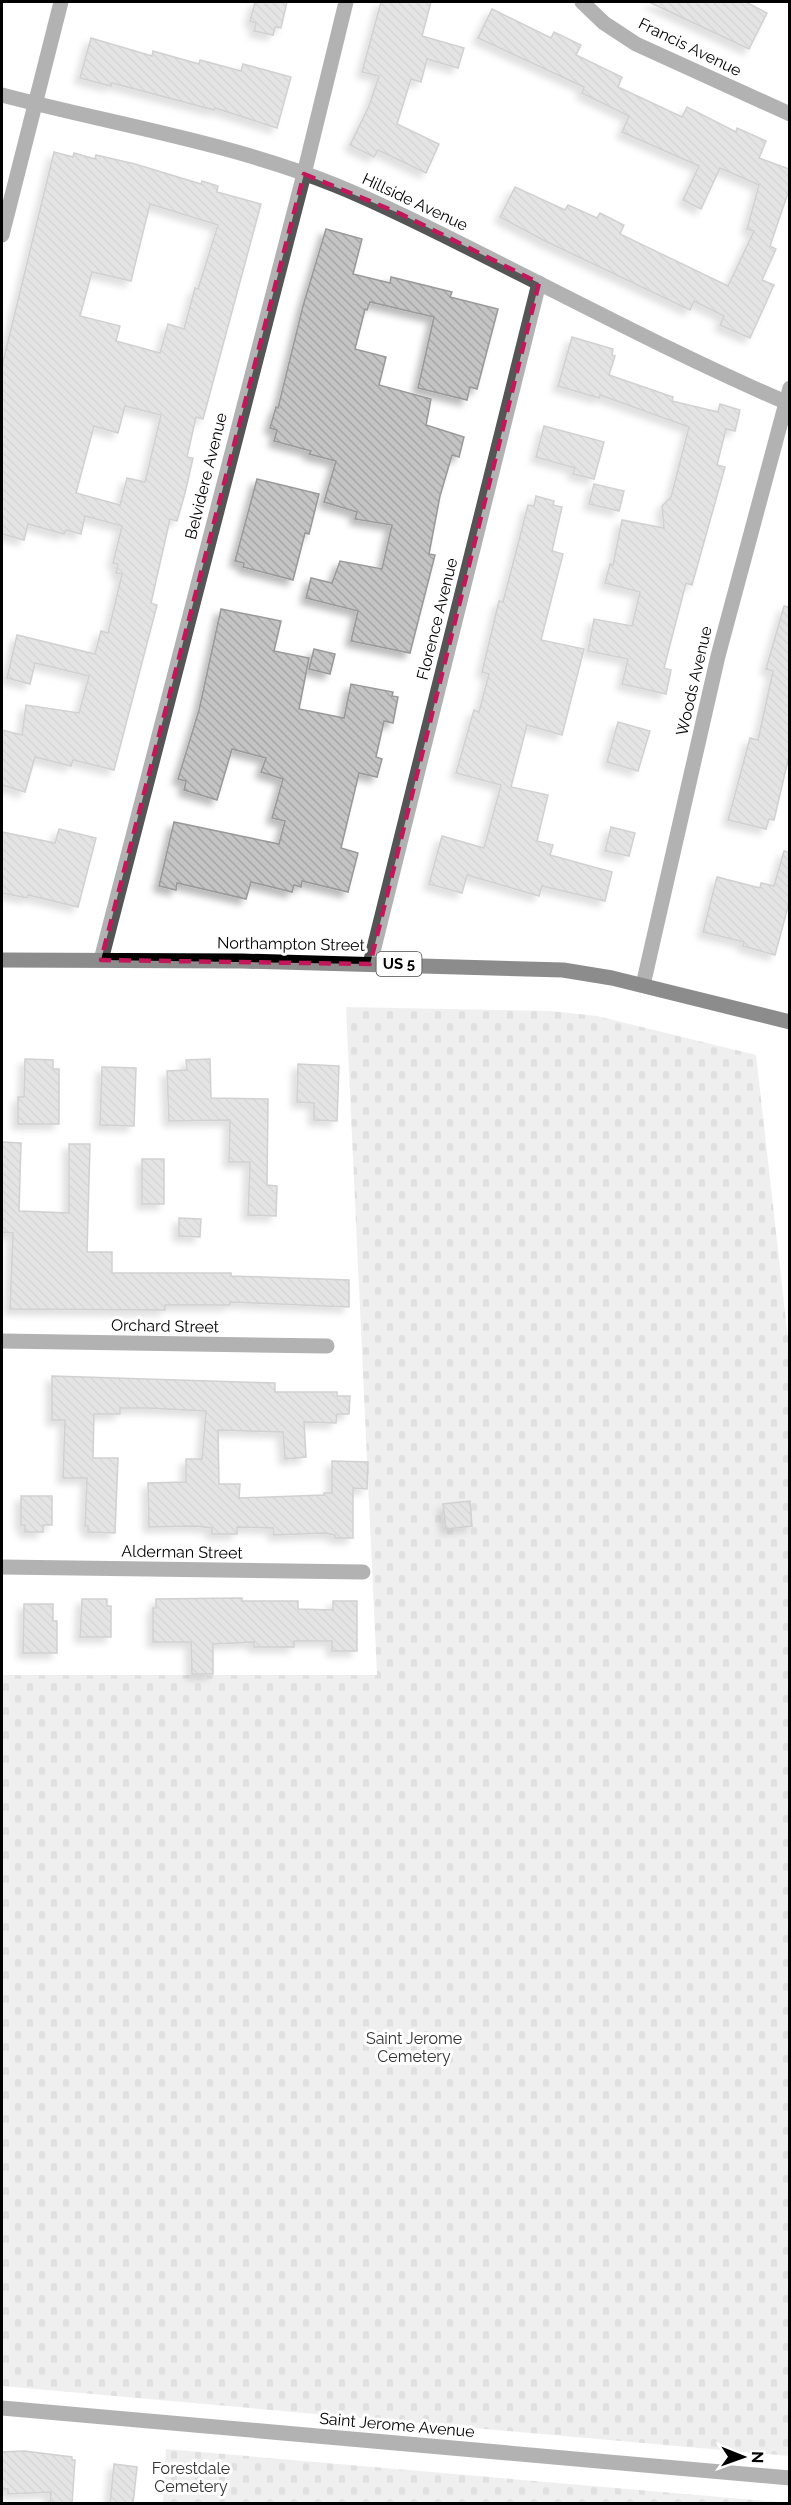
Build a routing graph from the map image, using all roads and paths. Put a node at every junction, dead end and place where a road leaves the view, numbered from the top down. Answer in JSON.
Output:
{"nodes":[{"id":1,"x":61,"y":2,"type":"edge"},
{"id":2,"x":346,"y":2,"type":"edge"},
{"id":3,"x":582,"y":2,"type":"edge"},
{"id":4,"x":2,"y":95,"type":"edge"},
{"id":5,"x":35,"y":103,"type":"junction"},
{"id":6,"x":789,"y":114,"type":"edge"},
{"id":7,"x":304,"y":174,"type":"junction"},
{"id":8,"x":2,"y":235,"type":"edge"},
{"id":9,"x":539,"y":283,"type":"junction"},
{"id":10,"x":788,"y":398,"type":"edge"},
{"id":11,"x":2,"y":960,"type":"edge"},
{"id":12,"x":100,"y":960,"type":"junction"},
{"id":13,"x":370,"y":963,"type":"junction"},
{"id":14,"x":643,"y":985,"type":"junction"},
{"id":15,"x":789,"y":1022,"type":"edge"},
{"id":16,"x":2,"y":1341,"type":"edge"},
{"id":17,"x":327,"y":1346,"type":"dead end"},
{"id":18,"x":2,"y":1567,"type":"edge"},
{"id":19,"x":363,"y":1572,"type":"dead end"},
{"id":20,"x":2,"y":2408,"type":"edge"},
{"id":21,"x":789,"y":2478,"type":"edge"}],
"edges":[{"from":1,"to":5,"type":"street"},
{"from":2,"to":7,"type":"street","name":"Belvidere Avenue"},
{"from":3,"to":6,"type":"street","name":"Francis Avenue"},
{"from":4,"to":5,"type":"street","name":"Hillside Avenue"},
{"from":5,"to":7,"type":"street","name":"Hillside Avenue"},
{"from":5,"to":8,"type":"street"},
{"from":7,"to":9,"type":"street","name":"Hillside Avenue"},
{"from":7,"to":12,"type":"street","name":"Belvidere Avenue"},
{"from":9,"to":10,"type":"street","name":"Hillside Avenue"},
{"from":9,"to":13,"type":"street","name":"Florence Avenue"},
{"from":10,"to":14,"type":"street","name":"Woods Avenue"},
{"from":11,"to":12,"type":"main road","name":"Northampton Street","number":"US 5"},
{"from":12,"to":13,"type":"main road","name":"Northampton Street","number":"US 5"},
{"from":13,"to":14,"type":"main road","name":"Northampton Street","number":"US 5"},
{"from":14,"to":15,"type":"main road","name":"Northampton Street","number":"US 5"},
{"from":16,"to":17,"type":"street","name":"Orchard Street"},
{"from":18,"to":19,"type":"street","name":"Alderman Street"},
{"from":20,"to":21,"type":"street","name":"Saint Jerome Avenue"}]}
